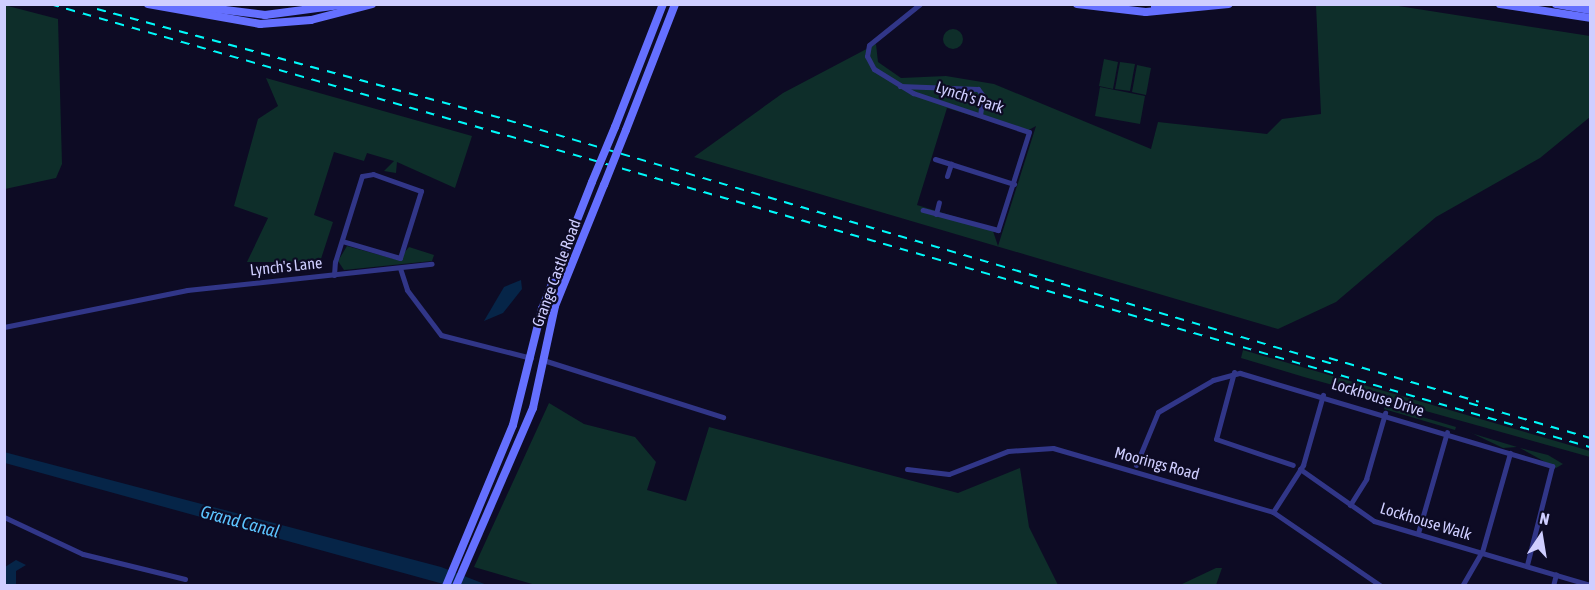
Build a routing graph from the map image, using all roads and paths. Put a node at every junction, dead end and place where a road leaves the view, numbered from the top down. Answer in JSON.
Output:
{"nodes":[{"id":1,"x":148,"y":4,"type":"edge"},
{"id":2,"x":177,"y":4,"type":"edge"},
{"id":3,"x":349,"y":4,"type":"edge"},
{"id":4,"x":372,"y":4,"type":"edge"},
{"id":5,"x":663,"y":4,"type":"edge"},
{"id":6,"x":675,"y":4,"type":"edge"},
{"id":7,"x":920,"y":4,"type":"edge"},
{"id":8,"x":1077,"y":4,"type":"edge"},
{"id":9,"x":1105,"y":4,"type":"edge"},
{"id":10,"x":1175,"y":4,"type":"edge"},
{"id":11,"x":1229,"y":4,"type":"edge"},
{"id":12,"x":1500,"y":4,"type":"edge"},
{"id":13,"x":1556,"y":4,"type":"edge"},
{"id":14,"x":1590,"y":10,"type":"edge"},
{"id":15,"x":1590,"y":18,"type":"edge"},
{"id":16,"x":898,"y":86,"type":"junction"},
{"id":17,"x":980,"y":114,"type":"junction"},
{"id":18,"x":935,"y":159,"type":"dead end"},
{"id":19,"x":951,"y":164,"type":"junction"},
{"id":20,"x":947,"y":176,"type":"dead end"},
{"id":21,"x":1014,"y":184,"type":"junction"},
{"id":22,"x":939,"y":202,"type":"dead end"},
{"id":23,"x":922,"y":210,"type":"dead end"},
{"id":24,"x":936,"y":214,"type":"junction"},
{"id":25,"x":342,"y":241,"type":"junction"},
{"id":26,"x":432,"y":264,"type":"dead end"},
{"id":27,"x":400,"y":268,"type":"junction"},
{"id":28,"x":334,"y":275,"type":"junction"},
{"id":29,"x":4,"y":327,"type":"edge"},
{"id":30,"x":531,"y":358,"type":"junction"},
{"id":31,"x":543,"y":360,"type":"junction"},
{"id":32,"x":1234,"y":372,"type":"junction"},
{"id":33,"x":1323,"y":395,"type":"junction"},
{"id":34,"x":1385,"y":413,"type":"junction"},
{"id":35,"x":723,"y":417,"type":"dead end"},
{"id":36,"x":1448,"y":432,"type":"junction"},
{"id":37,"x":1510,"y":453,"type":"junction"},
{"id":38,"x":1136,"y":465,"type":"dead end"},
{"id":39,"x":1293,"y":465,"type":"dead end"},
{"id":40,"x":907,"y":469,"type":"dead end"},
{"id":41,"x":1300,"y":469,"type":"junction"},
{"id":42,"x":1350,"y":505,"type":"junction"},
{"id":43,"x":1274,"y":512,"type":"junction"},
{"id":44,"x":4,"y":518,"type":"edge"},
{"id":45,"x":1418,"y":533,"type":"junction"},
{"id":46,"x":1482,"y":552,"type":"junction"},
{"id":47,"x":1527,"y":565,"type":"junction"},
{"id":48,"x":1556,"y":574,"type":"junction"},
{"id":49,"x":186,"y":579,"type":"dead end"},
{"id":50,"x":446,"y":585,"type":"edge"},
{"id":51,"x":456,"y":585,"type":"edge"},
{"id":52,"x":1381,"y":585,"type":"edge"},
{"id":53,"x":1462,"y":585,"type":"edge"},
{"id":54,"x":1553,"y":585,"type":"edge"},
{"id":55,"x":1590,"y":585,"type":"edge"}],
"edges":[{"from":1,"to":4,"type":"main road"},
{"from":2,"to":3,"type":"main road"},
{"from":5,"to":30,"type":"main road","name":"Grange Castle Road","bridge":true},
{"from":6,"to":31,"type":"main road","name":"Grange Castle Road","bridge":true},
{"from":7,"to":16,"type":"street","name":"Lynch's Park"},
{"from":8,"to":11,"type":"main road"},
{"from":9,"to":10,"type":"main road"},
{"from":12,"to":15,"type":"main road"},
{"from":13,"to":14,"type":"main road"},
{"from":16,"to":17,"type":"street","name":"Lynch's Park"},
{"from":16,"to":17,"type":"street"},
{"from":17,"to":21,"type":"street","name":"Lynch's Park"},
{"from":18,"to":19,"type":"street"},
{"from":19,"to":20,"type":"street"},
{"from":19,"to":21,"type":"street"},
{"from":21,"to":24,"type":"street","name":"Lynch's Park"},
{"from":22,"to":24,"type":"street"},
{"from":23,"to":24,"type":"street","name":"Lynch's Park"},
{"from":25,"to":25,"type":"street"},
{"from":25,"to":28,"type":"street"},
{"from":26,"to":27,"type":"street","name":"Lynch's Lane"},
{"from":27,"to":28,"type":"street","name":"Lynch's Lane"},
{"from":27,"to":30,"type":"street"},
{"from":28,"to":29,"type":"street","name":"Lynch's Lane"},
{"from":30,"to":50,"type":"main road","name":"Grange Castle Road"},
{"from":31,"to":35,"type":"street"},
{"from":31,"to":51,"type":"main road","name":"Grange Castle Road"},
{"from":32,"to":33,"type":"street","name":"Lockhouse Drive"},
{"from":32,"to":38,"type":"street"},
{"from":32,"to":39,"type":"street"},
{"from":33,"to":34,"type":"street","name":"Lockhouse Drive"},
{"from":33,"to":41,"type":"street"},
{"from":34,"to":36,"type":"street","name":"Lockhouse Drive"},
{"from":34,"to":42,"type":"street"},
{"from":36,"to":37,"type":"street","name":"Lockhouse Drive"},
{"from":36,"to":45,"type":"street"},
{"from":37,"to":46,"type":"street"},
{"from":37,"to":47,"type":"street","name":"Lockhouse Drive"},
{"from":40,"to":43,"type":"street","name":"Moorings Road"},
{"from":41,"to":42,"type":"street","name":"Lockhouse Walk"},
{"from":41,"to":43,"type":"street"},
{"from":42,"to":45,"type":"street","name":"Lockhouse Walk"},
{"from":43,"to":52,"type":"street","name":"Moorings Road"},
{"from":44,"to":49,"type":"street"},
{"from":45,"to":46,"type":"street","name":"Lockhouse Walk"},
{"from":46,"to":47,"type":"street","name":"Lockhouse Walk"},
{"from":46,"to":53,"type":"street"},
{"from":47,"to":48,"type":"street","name":"Lockhouse Walk"},
{"from":48,"to":54,"type":"street"},
{"from":48,"to":55,"type":"street","name":"Lockhouse Walk"}]}
